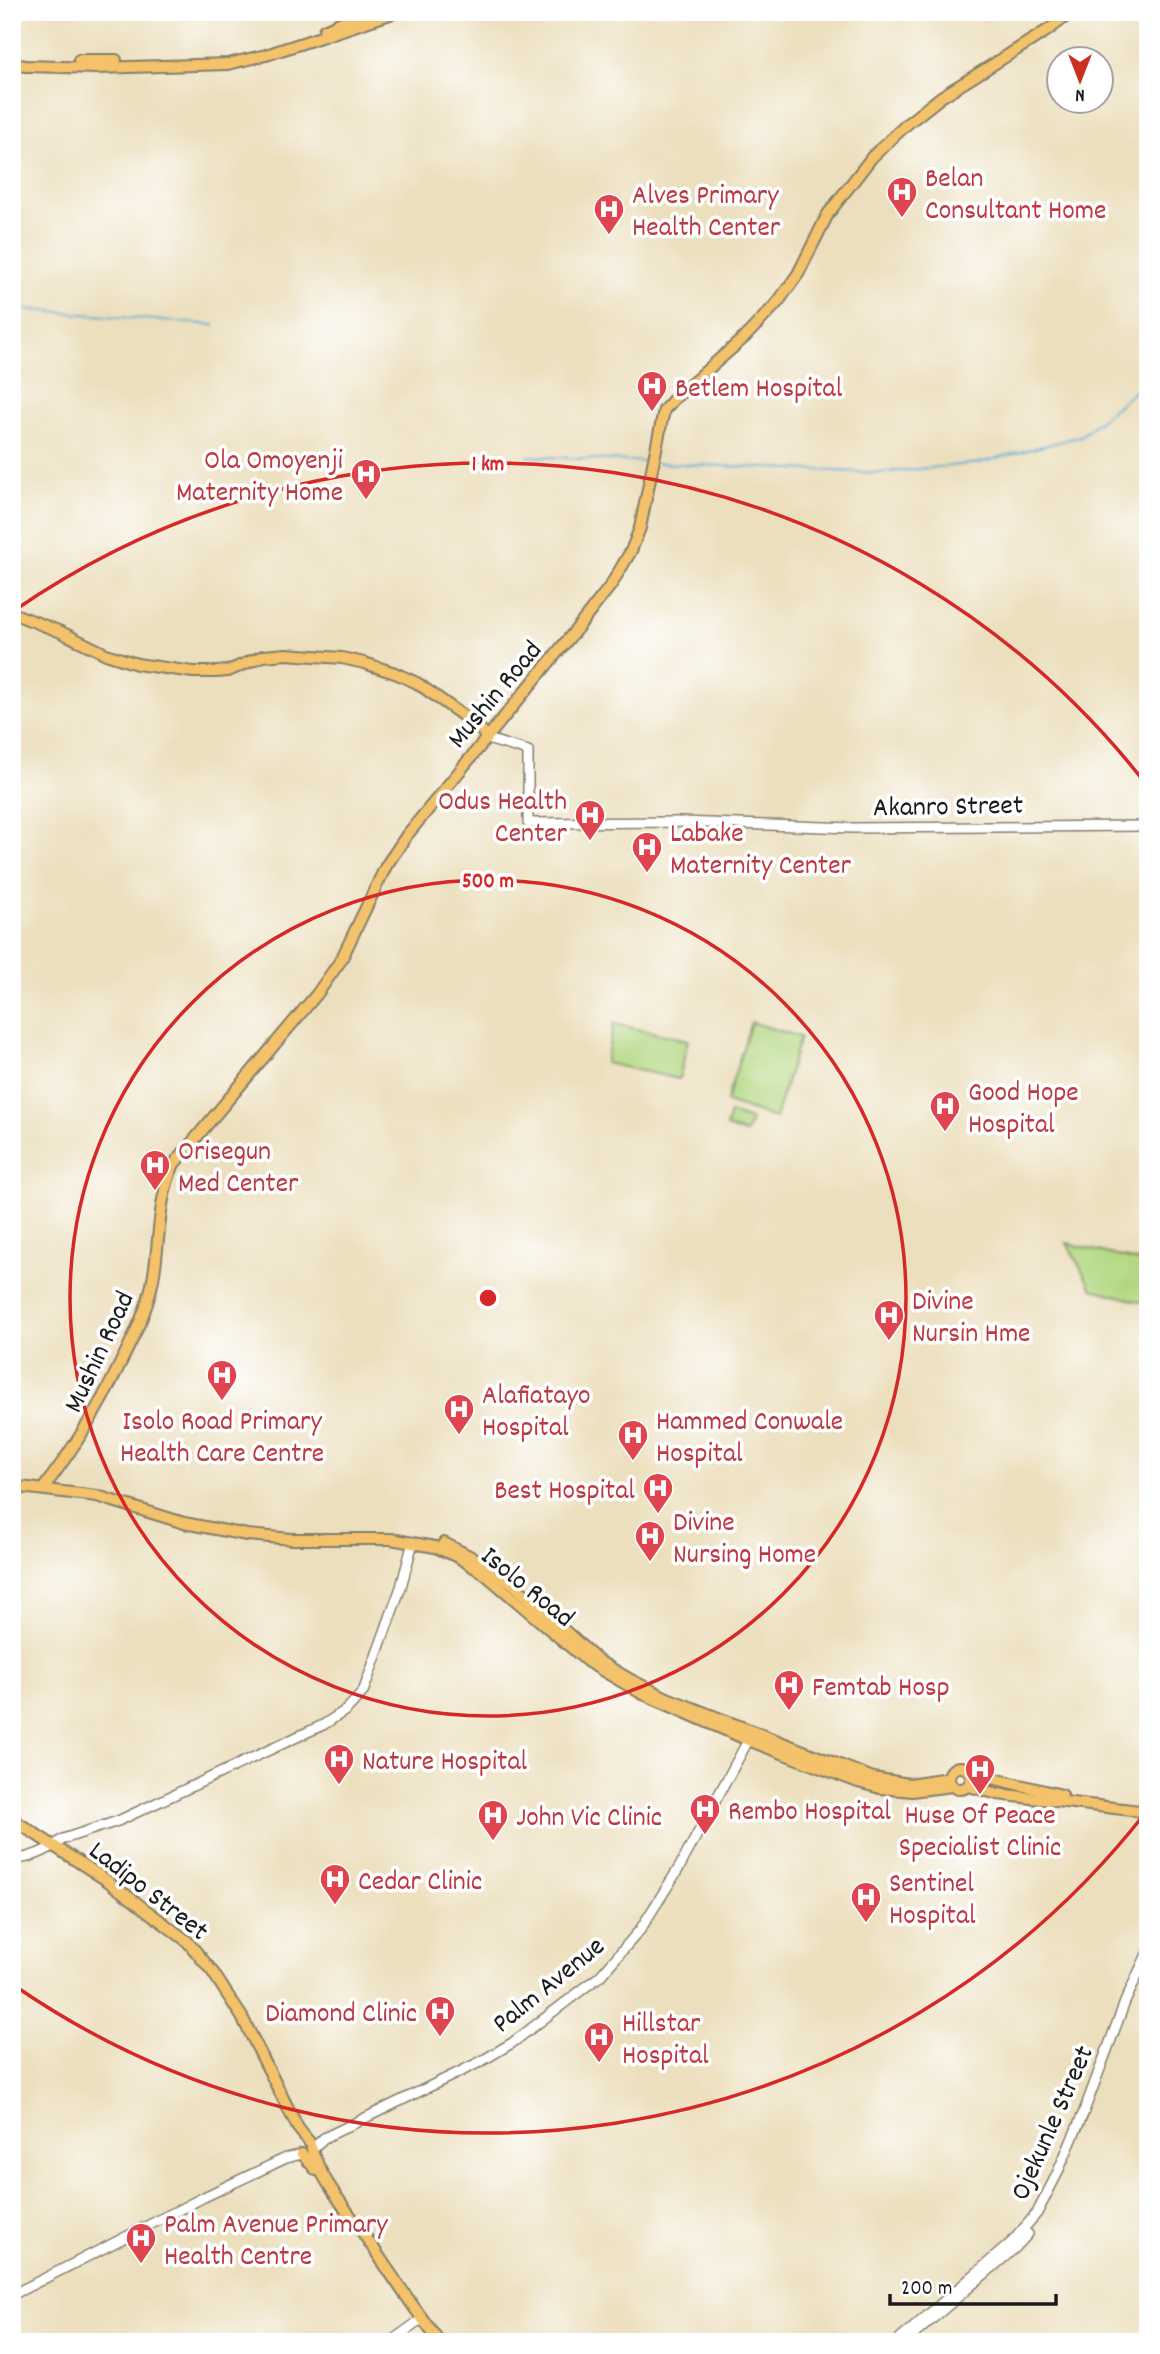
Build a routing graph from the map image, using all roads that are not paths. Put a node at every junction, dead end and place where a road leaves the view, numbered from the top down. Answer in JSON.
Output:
{"nodes":[{"id":1,"x":374,"y":12,"type":"edge"},
{"id":2,"x":396,"y":12,"type":"edge"},
{"id":3,"x":1072,"y":12,"type":"edge"},
{"id":4,"x":12,"y":57,"type":"edge"},
{"id":5,"x":12,"y":64,"type":"edge"},
{"id":6,"x":58,"y":64,"type":"junction"},
{"id":7,"x":12,"y":615,"type":"edge"},
{"id":8,"x":484,"y":737,"type":"junction"},
{"id":9,"x":1148,"y":826,"type":"edge"},
{"id":10,"x":12,"y":1484,"type":"edge"},
{"id":11,"x":45,"y":1486,"type":"junction"},
{"id":12,"x":342,"y":1536,"type":"junction"},
{"id":13,"x":413,"y":1542,"type":"junction"},
{"id":14,"x":515,"y":1592,"type":"junction"},
{"id":15,"x":750,"y":1736,"type":"junction"},
{"id":16,"x":970,"y":1773,"type":"junction"},
{"id":17,"x":950,"y":1782,"type":"junction"},
{"id":18,"x":968,"y":1786,"type":"junction"},
{"id":19,"x":1148,"y":1807,"type":"edge"},
{"id":20,"x":1148,"y":1812,"type":"edge"},
{"id":21,"x":12,"y":1819,"type":"edge"},
{"id":22,"x":55,"y":1845,"type":"junction"},
{"id":23,"x":12,"y":1860,"type":"edge"},
{"id":24,"x":1148,"y":1952,"type":"edge"},
{"id":25,"x":1148,"y":1964,"type":"edge"},
{"id":26,"x":306,"y":2149,"type":"junction"},
{"id":27,"x":12,"y":2295,"type":"edge"},
{"id":28,"x":420,"y":2320,"type":"junction"},
{"id":29,"x":390,"y":2342,"type":"edge"},
{"id":30,"x":438,"y":2342,"type":"edge"},
{"id":31,"x":897,"y":2342,"type":"edge"},
{"id":32,"x":906,"y":2342,"type":"edge"}],
"edges":[{"from":1,"to":6,"type":"main road"},
{"from":2,"to":6,"type":"main road"},
{"from":3,"to":8,"type":"main road","name":"Mushin Road"},
{"from":4,"to":6,"type":"main road"},
{"from":5,"to":6,"type":"main road"},
{"from":7,"to":8,"type":"main road"},
{"from":8,"to":9,"type":"street","name":"Akanro Street"},
{"from":8,"to":11,"type":"main road","name":"Mushin Road"},
{"from":10,"to":11,"type":"main road","name":"Isolo Road"},
{"from":10,"to":12,"type":"main road","name":"Isolo Road"},
{"from":11,"to":12,"type":"main road","name":"Isolo Road"},
{"from":12,"to":13,"type":"main road","name":"Isolo Road"},
{"from":12,"to":14,"type":"main road","name":"Isolo Road"},
{"from":13,"to":14,"type":"main road","name":"Isolo Road"},
{"from":13,"to":22,"type":"street"},
{"from":14,"to":15,"type":"main road","name":"Isolo Road"},
{"from":15,"to":17,"type":"main road","name":"Isolo Road"},
{"from":15,"to":26,"type":"street","name":"Palm Avenue"},
{"from":16,"to":17,"type":"main road"},
{"from":16,"to":18,"type":"main road"},
{"from":16,"to":19,"type":"main road"},
{"from":17,"to":18,"type":"main road"},
{"from":18,"to":20,"type":"main road"},
{"from":21,"to":22,"type":"main road","name":"Ladipo Street"},
{"from":22,"to":23,"type":"street"},
{"from":22,"to":26,"type":"main road","name":"Ladipo Street"},
{"from":24,"to":31,"type":"street","name":"Ojekunle Street"},
{"from":25,"to":32,"type":"street","name":"Ojekunle Street"},
{"from":26,"to":27,"type":"street"},
{"from":26,"to":28,"type":"main road","name":"Ladipo Street"},
{"from":28,"to":29,"type":"street"},
{"from":28,"to":30,"type":"main road","name":"Ladipo Street"}]}
